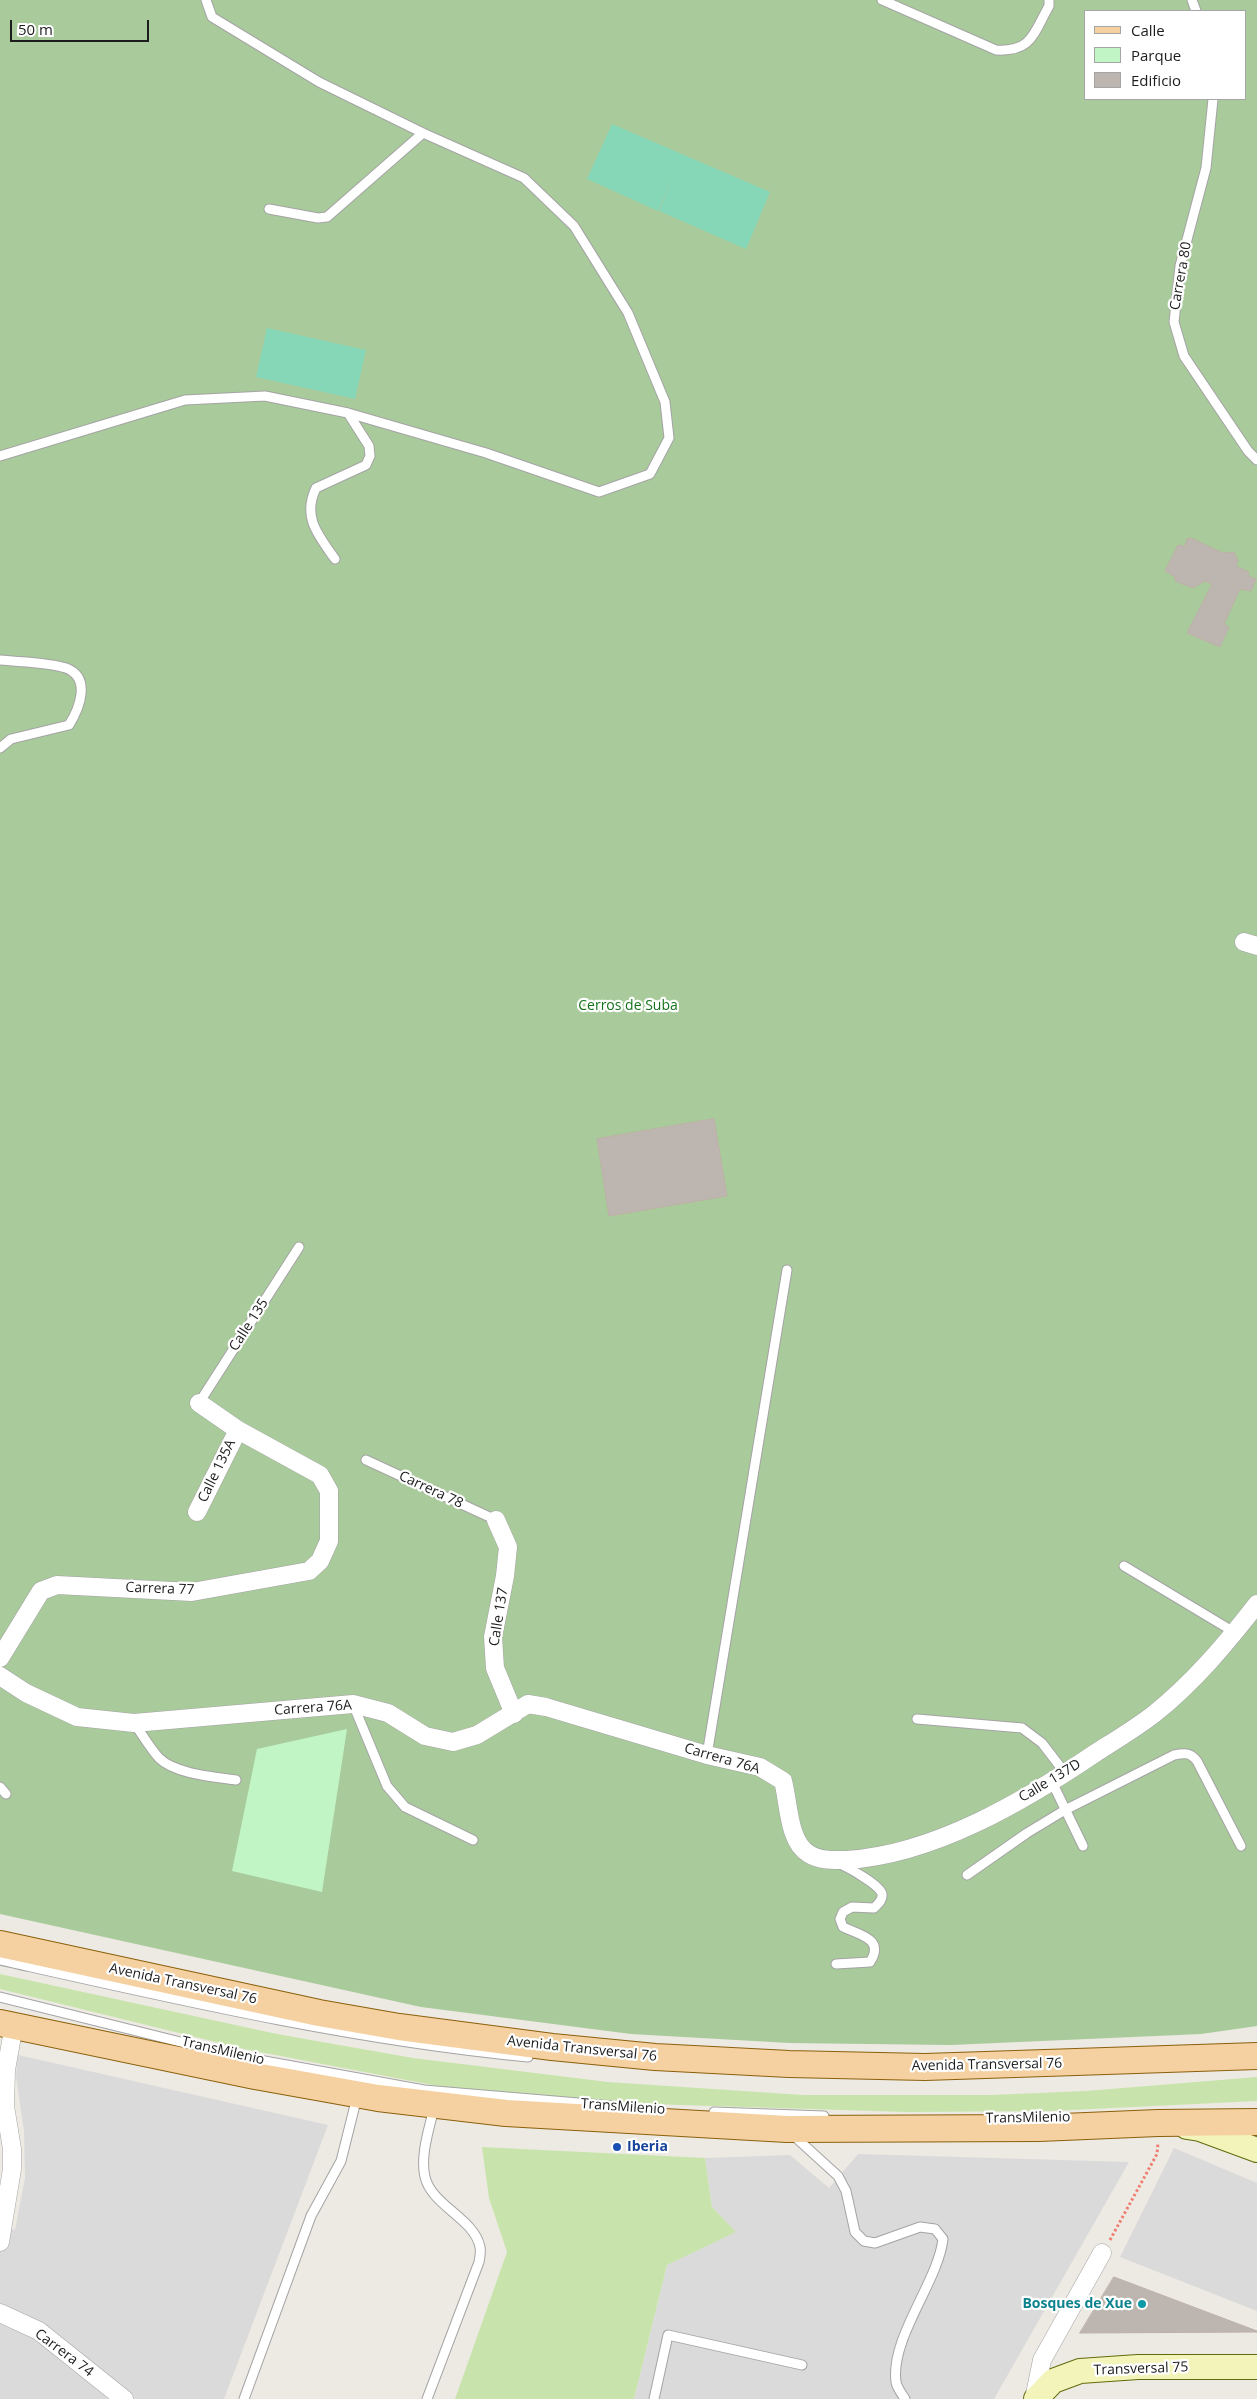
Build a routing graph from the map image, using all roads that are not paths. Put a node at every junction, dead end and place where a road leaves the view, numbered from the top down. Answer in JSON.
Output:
{"nodes":[{"id":1,"x":206,"y":0,"type":"edge"},
{"id":2,"x":882,"y":0,"type":"edge"},
{"id":3,"x":1049,"y":0,"type":"edge"},
{"id":4,"x":1213,"y":100,"type":"edge"},
{"id":5,"x":423,"y":134,"type":"junction"},
{"id":6,"x":269,"y":209,"type":"dead end"},
{"id":7,"x":348,"y":413,"type":"junction"},
{"id":8,"x":0,"y":456,"type":"edge"},
{"id":9,"x":1257,"y":460,"type":"edge"},
{"id":10,"x":334,"y":559,"type":"dead end"},
{"id":11,"x":0,"y":660,"type":"edge"},
{"id":12,"x":0,"y":748,"type":"edge"},
{"id":13,"x":299,"y":1247,"type":"dead end"},
{"id":14,"x":787,"y":1270,"type":"dead end"},
{"id":15,"x":199,"y":1403,"type":"joint"},
{"id":16,"x":238,"y":1430,"type":"junction"},
{"id":17,"x":366,"y":1460,"type":"dead end"},
{"id":18,"x":197,"y":1512,"type":"dead end"},
{"id":19,"x":496,"y":1520,"type":"joint"},
{"id":20,"x":1124,"y":1566,"type":"dead end"},
{"id":21,"x":1257,"y":1604,"type":"edge"},
{"id":22,"x":1234,"y":1632,"type":"junction"},
{"id":23,"x":0,"y":1658,"type":"edge"},
{"id":24,"x":0,"y":1676,"type":"edge"},
{"id":25,"x":353,"y":1704,"type":"junction"},
{"id":26,"x":514,"y":1714,"type":"junction"},
{"id":27,"x":917,"y":1719,"type":"dead end"},
{"id":28,"x":134,"y":1723,"type":"junction"},
{"id":29,"x":707,"y":1755,"type":"junction"},
{"id":30,"x":1058,"y":1778,"type":"junction"},
{"id":31,"x":236,"y":1780,"type":"dead end"},
{"id":32,"x":1065,"y":1810,"type":"junction"},
{"id":33,"x":473,"y":1840,"type":"dead end"},
{"id":34,"x":798,"y":1843,"type":"joint"},
{"id":35,"x":1083,"y":1846,"type":"dead end"},
{"id":36,"x":1241,"y":1846,"type":"dead end"},
{"id":37,"x":830,"y":1860,"type":"junction"},
{"id":38,"x":967,"y":1875,"type":"dead end"},
{"id":39,"x":0,"y":1944,"type":"edge"},
{"id":40,"x":0,"y":1960,"type":"edge"},
{"id":41,"x":836,"y":1964,"type":"dead end"},
{"id":42,"x":0,"y":1998,"type":"edge"},
{"id":43,"x":7,"y":2024,"type":"edge"},
{"id":44,"x":536,"y":2058,"type":"dead end"},
{"id":45,"x":1254,"y":2063,"type":"edge"},
{"id":46,"x":902,"y":2076,"type":"dead end"},
{"id":47,"x":932,"y":2077,"type":"dead end"},
{"id":48,"x":357,"y":2094,"type":"junction"},
{"id":49,"x":434,"y":2105,"type":"junction"},
{"id":50,"x":621,"y":2107,"type":"dead end"},
{"id":51,"x":709,"y":2112,"type":"dead end"},
{"id":52,"x":836,"y":2116,"type":"dead end"},
{"id":53,"x":955,"y":2118,"type":"dead end"},
{"id":54,"x":1257,"y":2122,"type":"edge"},
{"id":55,"x":1164,"y":2125,"type":"junction"},
{"id":56,"x":787,"y":2129,"type":"junction"},
{"id":57,"x":1257,"y":2150,"type":"edge"},
{"id":58,"x":2,"y":2216,"type":"edge"},
{"id":59,"x":0,"y":2242,"type":"edge"},
{"id":60,"x":1102,"y":2253,"type":"road end"},
{"id":61,"x":0,"y":2313,"type":"edge"},
{"id":62,"x":802,"y":2365,"type":"dead end"},
{"id":63,"x":1257,"y":2367,"type":"edge"},
{"id":64,"x":124,"y":2399,"type":"edge"},
{"id":65,"x":244,"y":2399,"type":"edge"},
{"id":66,"x":427,"y":2399,"type":"edge"},
{"id":67,"x":654,"y":2399,"type":"edge"},
{"id":68,"x":905,"y":2399,"type":"edge"},
{"id":69,"x":1035,"y":2399,"type":"edge"}],
"edges":[{"from":1,"to":5,"type":"lane"},
{"from":2,"to":3,"type":"lane"},
{"from":4,"to":9,"type":"lane","name":"Carrera 80"},
{"from":5,"to":6,"type":"lane"},
{"from":5,"to":7,"type":"lane"},
{"from":7,"to":8,"type":"lane"},
{"from":7,"to":10,"type":"lane"},
{"from":11,"to":12,"type":"lane"},
{"from":13,"to":15,"type":"lane","name":"Calle 135"},
{"from":14,"to":29,"type":"lane"},
{"from":15,"to":16,"type":"street"},
{"from":16,"to":18,"type":"street","name":"Calle 135A"},
{"from":16,"to":23,"type":"street","name":"Carrera 77"},
{"from":17,"to":19,"type":"lane","name":"Carrera 78"},
{"from":19,"to":26,"type":"street","name":"Calle 137"},
{"from":20,"to":22,"type":"lane"},
{"from":21,"to":22,"type":"street","name":"Calle 137D"},
{"from":22,"to":30,"type":"street","name":"Calle 137D"},
{"from":24,"to":28,"type":"street","name":"Carrera 76A"},
{"from":25,"to":26,"type":"street","name":"Carrera 76A"},
{"from":25,"to":28,"type":"street","name":"Carrera 76A"},
{"from":25,"to":33,"type":"lane"},
{"from":26,"to":29,"type":"street","name":"Carrera 76A"},
{"from":27,"to":30,"type":"lane"},
{"from":28,"to":31,"type":"lane"},
{"from":29,"to":34,"type":"street","name":"Carrera 76A"},
{"from":30,"to":32,"type":"lane"},
{"from":30,"to":37,"type":"street","name":"Calle 137D"},
{"from":32,"to":35,"type":"lane"},
{"from":32,"to":36,"type":"lane"},
{"from":32,"to":38,"type":"lane"},
{"from":34,"to":37,"type":"street","name":"Calle 137D"},
{"from":37,"to":41,"type":"lane"},
{"from":39,"to":45,"type":"main road","name":"Avenida Transversal 76"},
{"from":40,"to":44,"type":"lane"},
{"from":42,"to":50,"type":"lane","name":"TransMilenio"},
{"from":43,"to":48,"type":"main road"},
{"from":43,"to":58,"type":"street"},
{"from":46,"to":47,"type":"lane"},
{"from":48,"to":49,"type":"main road"},
{"from":48,"to":65,"type":"lane"},
{"from":49,"to":56,"type":"main road"},
{"from":49,"to":66,"type":"lane"},
{"from":51,"to":52,"type":"lane"},
{"from":53,"to":55,"type":"lane","name":"TransMilenio"},
{"from":54,"to":55,"type":"main road"},
{"from":55,"to":56,"type":"main road"},
{"from":55,"to":57,"type":"main road"},
{"from":56,"to":68,"type":"lane"},
{"from":58,"to":59,"type":"street"},
{"from":60,"to":69,"type":"street"},
{"from":61,"to":64,"type":"street","name":"Carrera 74"},
{"from":62,"to":67,"type":"lane"},
{"from":63,"to":69,"type":"main road","name":"Transversal 75"}]}
